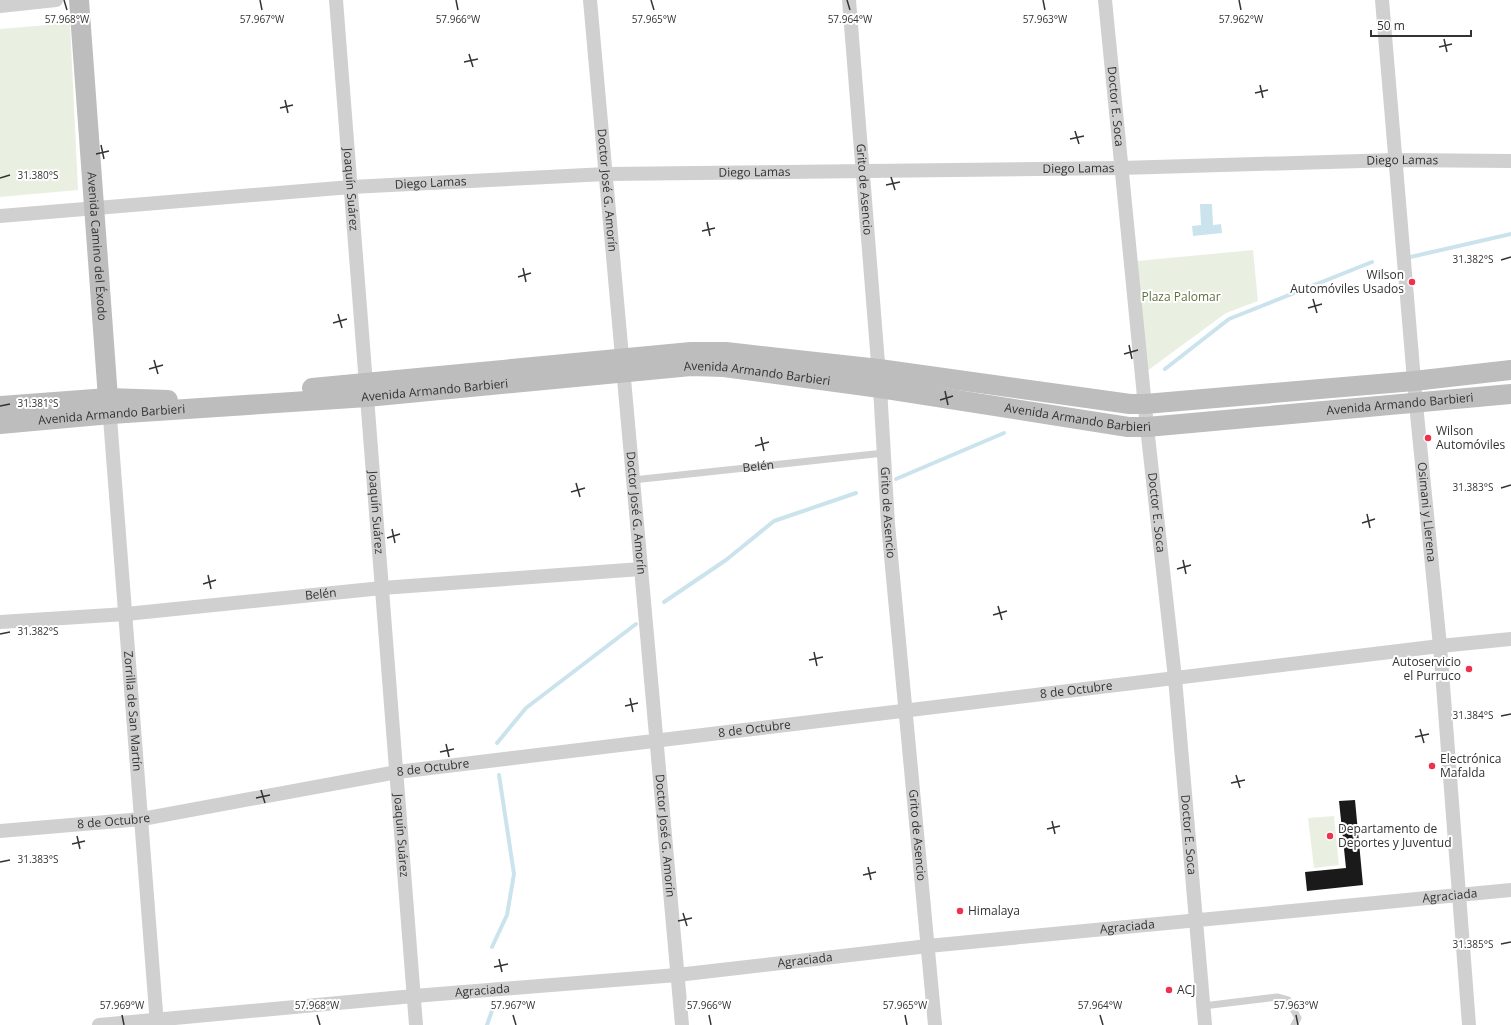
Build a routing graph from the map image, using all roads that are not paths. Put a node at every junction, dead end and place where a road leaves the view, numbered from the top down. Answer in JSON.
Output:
{"nodes":[{"id":1,"x":56,"y":0,"type":"edge"},
{"id":2,"x":79,"y":0,"type":"edge"},
{"id":3,"x":336,"y":0,"type":"edge"},
{"id":4,"x":590,"y":0,"type":"edge"},
{"id":5,"x":849,"y":0,"type":"edge"},
{"id":6,"x":1105,"y":0,"type":"edge"},
{"id":7,"x":1382,"y":0,"type":"edge"},
{"id":8,"x":0,"y":6,"type":"edge"},
{"id":9,"x":1395,"y":160,"type":"junction"},
{"id":10,"x":1511,"y":161,"type":"edge"},
{"id":11,"x":1121,"y":168,"type":"junction"},
{"id":12,"x":863,"y":171,"type":"junction"},
{"id":13,"x":606,"y":174,"type":"junction"},
{"id":14,"x":351,"y":187,"type":"junction"},
{"id":15,"x":94,"y":208,"type":"junction"},
{"id":16,"x":0,"y":216,"type":"edge"},
{"id":17,"x":623,"y":365,"type":"junction"},
{"id":18,"x":1511,"y":370,"type":"edge"},
{"id":19,"x":880,"y":379,"type":"junction"},
{"id":20,"x":1414,"y":381,"type":"junction"},
{"id":21,"x":367,"y":390,"type":"junction"},
{"id":22,"x":1511,"y":394,"type":"edge"},
{"id":23,"x":1145,"y":404,"type":"junction"},
{"id":24,"x":1416,"y":404,"type":"junction"},
{"id":25,"x":0,"y":406,"type":"edge"},
{"id":26,"x":110,"y":406,"type":"junction"},
{"id":27,"x":0,"y":424,"type":"edge"},
{"id":28,"x":1147,"y":428,"type":"junction"},
{"id":29,"x":884,"y":453,"type":"junction"},
{"id":30,"x":633,"y":480,"type":"junction"},
{"id":31,"x":641,"y":568,"type":"junction"},
{"id":32,"x":382,"y":588,"type":"junction"},
{"id":33,"x":126,"y":614,"type":"junction"},
{"id":34,"x":0,"y":622,"type":"edge"},
{"id":35,"x":1511,"y":639,"type":"edge"},
{"id":36,"x":1440,"y":646,"type":"junction"},
{"id":37,"x":1175,"y":678,"type":"junction"},
{"id":38,"x":905,"y":710,"type":"junction"},
{"id":39,"x":656,"y":740,"type":"junction"},
{"id":40,"x":396,"y":772,"type":"junction"},
{"id":41,"x":142,"y":819,"type":"junction"},
{"id":42,"x":0,"y":831,"type":"edge"},
{"id":43,"x":1511,"y":890,"type":"edge"},
{"id":44,"x":1459,"y":896,"type":"junction"},
{"id":45,"x":1196,"y":921,"type":"junction"},
{"id":46,"x":928,"y":946,"type":"junction"},
{"id":47,"x":677,"y":975,"type":"junction"},
{"id":48,"x":414,"y":996,"type":"junction"},
{"id":49,"x":1203,"y":1006,"type":"junction"},
{"id":50,"x":157,"y":1023,"type":"edge"},
{"id":51,"x":99,"y":1025,"type":"edge"},
{"id":52,"x":416,"y":1025,"type":"edge"},
{"id":53,"x":682,"y":1025,"type":"edge"},
{"id":54,"x":935,"y":1025,"type":"edge"},
{"id":55,"x":1205,"y":1025,"type":"edge"},
{"id":56,"x":1294,"y":1025,"type":"edge"},
{"id":57,"x":1469,"y":1025,"type":"edge"}],
"edges":[{"from":1,"to":8,"type":"street"},
{"from":2,"to":15,"type":"street","name":"Avenida Camino del Éxodo"},
{"from":3,"to":14,"type":"street","name":"Joaquín Suárez"},
{"from":4,"to":13,"type":"street","name":"Doctor José G. Amorín"},
{"from":5,"to":12,"type":"street","name":"Grito de Asencio"},
{"from":6,"to":11,"type":"street","name":"Doctor E. Soca"},
{"from":7,"to":9,"type":"street","name":"Osimani y Llerena"},
{"from":9,"to":10,"type":"street","name":"Diego Lamas"},
{"from":9,"to":11,"type":"street","name":"Diego Lamas"},
{"from":9,"to":20,"type":"street","name":"Osimani y Llerena"},
{"from":11,"to":12,"type":"street","name":"Diego Lamas"},
{"from":11,"to":23,"type":"street","name":"Doctor E. Soca"},
{"from":12,"to":13,"type":"street","name":"Diego Lamas"},
{"from":12,"to":19,"type":"street","name":"Grito de Asencio"},
{"from":13,"to":14,"type":"street","name":"Diego Lamas"},
{"from":13,"to":17,"type":"street","name":"Doctor José G. Amorín"},
{"from":14,"to":15,"type":"street","name":"Diego Lamas"},
{"from":14,"to":21,"type":"street","name":"Joaquín Suárez"},
{"from":15,"to":16,"type":"street","name":"Diego Lamas"},
{"from":15,"to":26,"type":"street","name":"Avenida Camino del Éxodo"},
{"from":17,"to":19,"type":"street","name":"Avenida Armando Barbieri"},
{"from":17,"to":21,"type":"street","name":"Avenida Armando Barbieri"},
{"from":17,"to":30,"type":"street","name":"Doctor José G. Amorín"},
{"from":18,"to":20,"type":"street","name":"Avenida Armando Barbieri"},
{"from":19,"to":23,"type":"street","name":"Avenida Armando Barbieri"},
{"from":19,"to":28,"type":"street","name":"Avenida Armando Barbieri"},
{"from":19,"to":29,"type":"street","name":"Grito de Asencio"},
{"from":20,"to":23,"type":"street","name":"Avenida Armando Barbieri"},
{"from":20,"to":24,"type":"street","name":"Osimani y Llerena"},
{"from":21,"to":26,"type":"street","name":"Avenida Armando Barbieri"},
{"from":21,"to":32,"type":"street","name":"Joaquín Suárez"},
{"from":22,"to":24,"type":"street","name":"Avenida Armando Barbieri"},
{"from":23,"to":28,"type":"street","name":"Doctor E. Soca"},
{"from":24,"to":28,"type":"street","name":"Avenida Armando Barbieri"},
{"from":24,"to":36,"type":"street","name":"Osimani y Llerena"},
{"from":25,"to":26,"type":"street","name":"Avenida Armando Barbieri"},
{"from":26,"to":27,"type":"street","name":"Avenida Armando Barbieri"},
{"from":26,"to":33,"type":"street","name":"Zorrilla de San Martín"},
{"from":28,"to":37,"type":"street","name":"Doctor E. Soca"},
{"from":29,"to":30,"type":"lane","name":"Belén"},
{"from":29,"to":38,"type":"street","name":"Grito de Asencio"},
{"from":30,"to":31,"type":"street","name":"Doctor José G. Amorín"},
{"from":31,"to":32,"type":"street","name":"Belén"},
{"from":31,"to":39,"type":"street","name":"Doctor José G. Amorín"},
{"from":32,"to":33,"type":"street","name":"Belén"},
{"from":32,"to":40,"type":"street","name":"Joaquín Suárez"},
{"from":33,"to":34,"type":"street","name":"Belén"},
{"from":33,"to":41,"type":"street","name":"Zorrilla de San Martín"},
{"from":35,"to":36,"type":"street","name":"8 de Octubre"},
{"from":36,"to":37,"type":"street","name":"8 de Octubre"},
{"from":36,"to":44,"type":"street","name":"Osimani y Llerena"},
{"from":37,"to":38,"type":"street","name":"8 de Octubre"},
{"from":37,"to":45,"type":"street","name":"Doctor E. Soca"},
{"from":38,"to":39,"type":"street","name":"8 de Octubre"},
{"from":38,"to":46,"type":"street","name":"Grito de Asencio"},
{"from":39,"to":40,"type":"street","name":"8 de Octubre"},
{"from":39,"to":47,"type":"street","name":"Doctor José G. Amorín"},
{"from":40,"to":41,"type":"street","name":"8 de Octubre"},
{"from":40,"to":48,"type":"street","name":"Joaquín Suárez"},
{"from":41,"to":42,"type":"street","name":"8 de Octubre"},
{"from":41,"to":50,"type":"street","name":"Zorrilla de San Martín"},
{"from":43,"to":44,"type":"street","name":"Agraciada"},
{"from":44,"to":45,"type":"street","name":"Agraciada"},
{"from":44,"to":57,"type":"street","name":"Osimani y Llerena"},
{"from":45,"to":46,"type":"street","name":"Agraciada"},
{"from":45,"to":49,"type":"street","name":"Doctor E. Soca"},
{"from":46,"to":47,"type":"street","name":"Agraciada"},
{"from":46,"to":54,"type":"street","name":"Grito de Asencio"},
{"from":47,"to":48,"type":"street","name":"Agraciada"},
{"from":47,"to":53,"type":"street","name":"Doctor José G. Amorín"},
{"from":48,"to":50,"type":"street","name":"Agraciada"},
{"from":48,"to":52,"type":"street","name":"Joaquín Suárez"},
{"from":49,"to":55,"type":"street","name":"Doctor E. Soca"},
{"from":49,"to":56,"type":"lane"},
{"from":50,"to":51,"type":"street","name":"Agraciada"}]}
